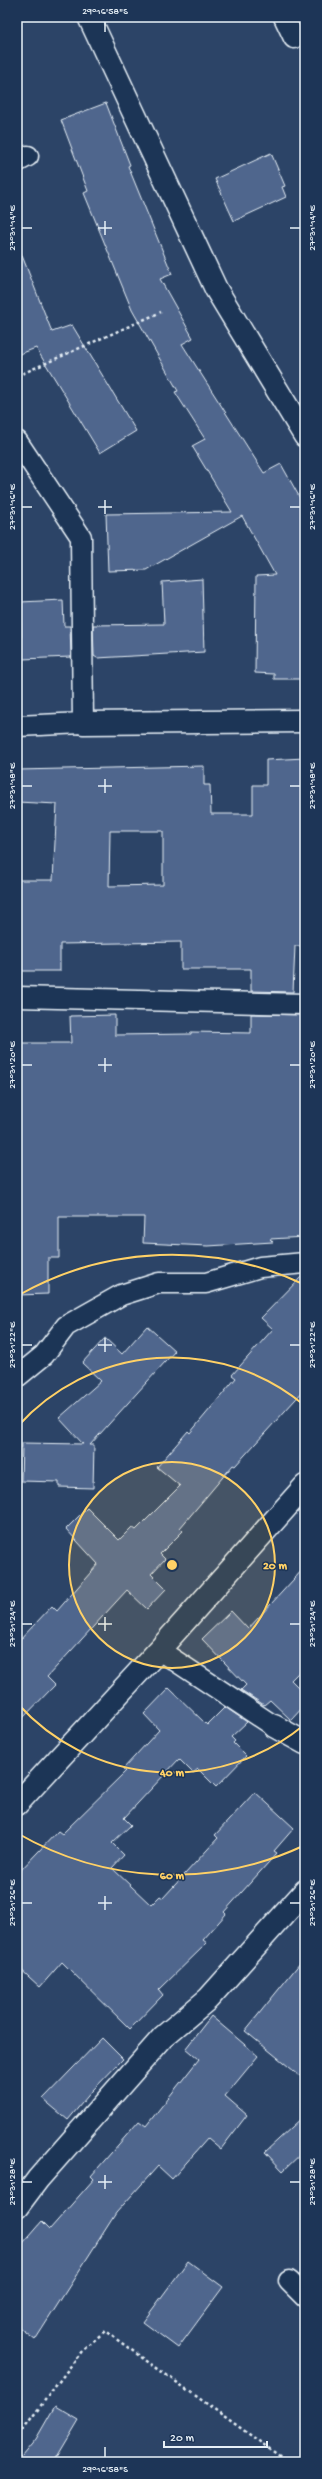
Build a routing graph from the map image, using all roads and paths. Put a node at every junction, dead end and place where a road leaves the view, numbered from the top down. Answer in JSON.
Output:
{"nodes":[{"id":1,"x":89,"y":17,"type":"edge"},
{"id":2,"x":284,"y":17,"type":"edge"},
{"id":3,"x":294,"y":38,"type":"dead end"},
{"id":4,"x":162,"y":312,"type":"dead end"},
{"id":5,"x":17,"y":376,"type":"edge"},
{"id":6,"x":305,"y":436,"type":"edge"},
{"id":7,"x":17,"y":441,"type":"edge"},
{"id":8,"x":305,"y":721,"type":"edge"},
{"id":9,"x":83,"y":723,"type":"junction"},
{"id":10,"x":17,"y":726,"type":"edge"},
{"id":11,"x":17,"y":997,"type":"edge"},
{"id":12,"x":305,"y":1004,"type":"edge"},
{"id":13,"x":305,"y":1263,"type":"edge"},
{"id":14,"x":17,"y":1377,"type":"edge"},
{"id":15,"x":305,"y":1486,"type":"edge"},
{"id":16,"x":159,"y":1650,"type":"junction"},
{"id":17,"x":274,"y":1726,"type":"joint"},
{"id":18,"x":305,"y":1743,"type":"edge"},
{"id":19,"x":17,"y":1804,"type":"edge"},
{"id":20,"x":305,"y":1891,"type":"edge"},
{"id":21,"x":17,"y":2207,"type":"edge"},
{"id":22,"x":289,"y":2281,"type":"dead end"},
{"id":23,"x":305,"y":2297,"type":"edge"},
{"id":24,"x":17,"y":2433,"type":"edge"},
{"id":25,"x":288,"y":2462,"type":"edge"}],
"edges":[{"from":1,"to":6,"type":"street"},
{"from":2,"to":3,"type":"lane"},
{"from":4,"to":5,"type":"path"},
{"from":7,"to":9,"type":"lane"},
{"from":8,"to":9,"type":"street"},
{"from":9,"to":10,"type":"lane"},
{"from":11,"to":12,"type":"lane"},
{"from":13,"to":14,"type":"lane"},
{"from":15,"to":16,"type":"street"},
{"from":16,"to":17,"type":"lane"},
{"from":16,"to":19,"type":"street"},
{"from":17,"to":18,"type":"street"},
{"from":20,"to":21,"type":"street"},
{"from":22,"to":23,"type":"lane"},
{"from":24,"to":25,"type":"path"}]}
